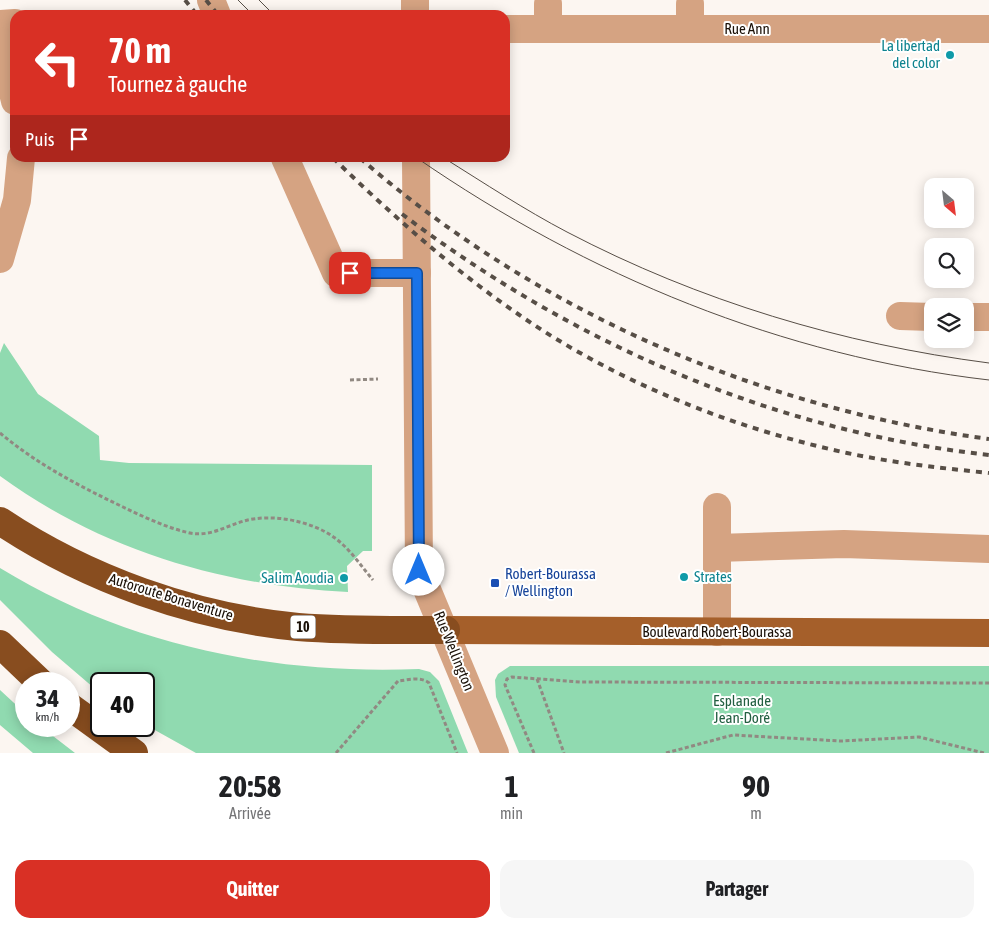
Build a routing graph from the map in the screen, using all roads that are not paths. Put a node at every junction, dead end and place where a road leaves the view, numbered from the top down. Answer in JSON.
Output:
{"nodes":[{"id":1,"x":510,"y":27,"type":"edge"},
{"id":2,"x":989,"y":29,"type":"edge"},
{"id":3,"x":0,"y":41,"type":"edge"},
{"id":4,"x":10,"y":81,"type":"edge"},
{"id":5,"x":21,"y":162,"type":"edge"},
{"id":6,"x":287,"y":162,"type":"edge"},
{"id":7,"x":416,"y":162,"type":"edge"},
{"id":8,"x":0,"y":259,"type":"edge"},
{"id":9,"x":417,"y":273,"type":"junction"},
{"id":10,"x":900,"y":316,"type":"dead end"},
{"id":11,"x":924,"y":316,"type":"edge"},
{"id":12,"x":974,"y":317,"type":"edge"},
{"id":13,"x":989,"y":317,"type":"edge"},
{"id":14,"x":717,"y":507,"type":"dead end"},
{"id":15,"x":0,"y":521,"type":"edge"},
{"id":16,"x":717,"y":548,"type":"junction"},
{"id":17,"x":989,"y":549,"type":"edge"},
{"id":18,"x":446,"y":630,"type":"junction"},
{"id":19,"x":717,"y":632,"type":"junction"},
{"id":20,"x":989,"y":633,"type":"edge"},
{"id":21,"x":0,"y":644,"type":"edge"},
{"id":22,"x":29,"y":672,"type":"edge"},
{"id":23,"x":80,"y":714,"type":"edge"},
{"id":24,"x":134,"y":753,"type":"edge"},
{"id":25,"x":495,"y":753,"type":"edge"}],
"edges":[{"from":1,"to":2,"type":"street","name":"Rue Ann"},
{"from":3,"to":4,"type":"street"},
{"from":5,"to":8,"type":"street"},
{"from":6,"to":9,"type":"street"},
{"from":7,"to":9,"type":"street","name":"Rue Wellington"},
{"from":9,"to":18,"type":"street","name":"Rue Wellington"},
{"from":10,"to":11,"type":"street"},
{"from":12,"to":13,"type":"street"},
{"from":14,"to":16,"type":"street"},
{"from":15,"to":18,"type":"highway","name":"Autoroute Bonaventure","number":"10"},
{"from":16,"to":17,"type":"street"},
{"from":16,"to":19,"type":"street"},
{"from":18,"to":19,"type":"main road","name":"Boulevard Robert-Bourassa"},
{"from":18,"to":25,"type":"street","name":"Rue Wellington"},
{"from":19,"to":20,"type":"main road","name":"Boulevard Robert-Bourassa"},
{"from":21,"to":22,"type":"highway"},
{"from":23,"to":24,"type":"highway"}]}
